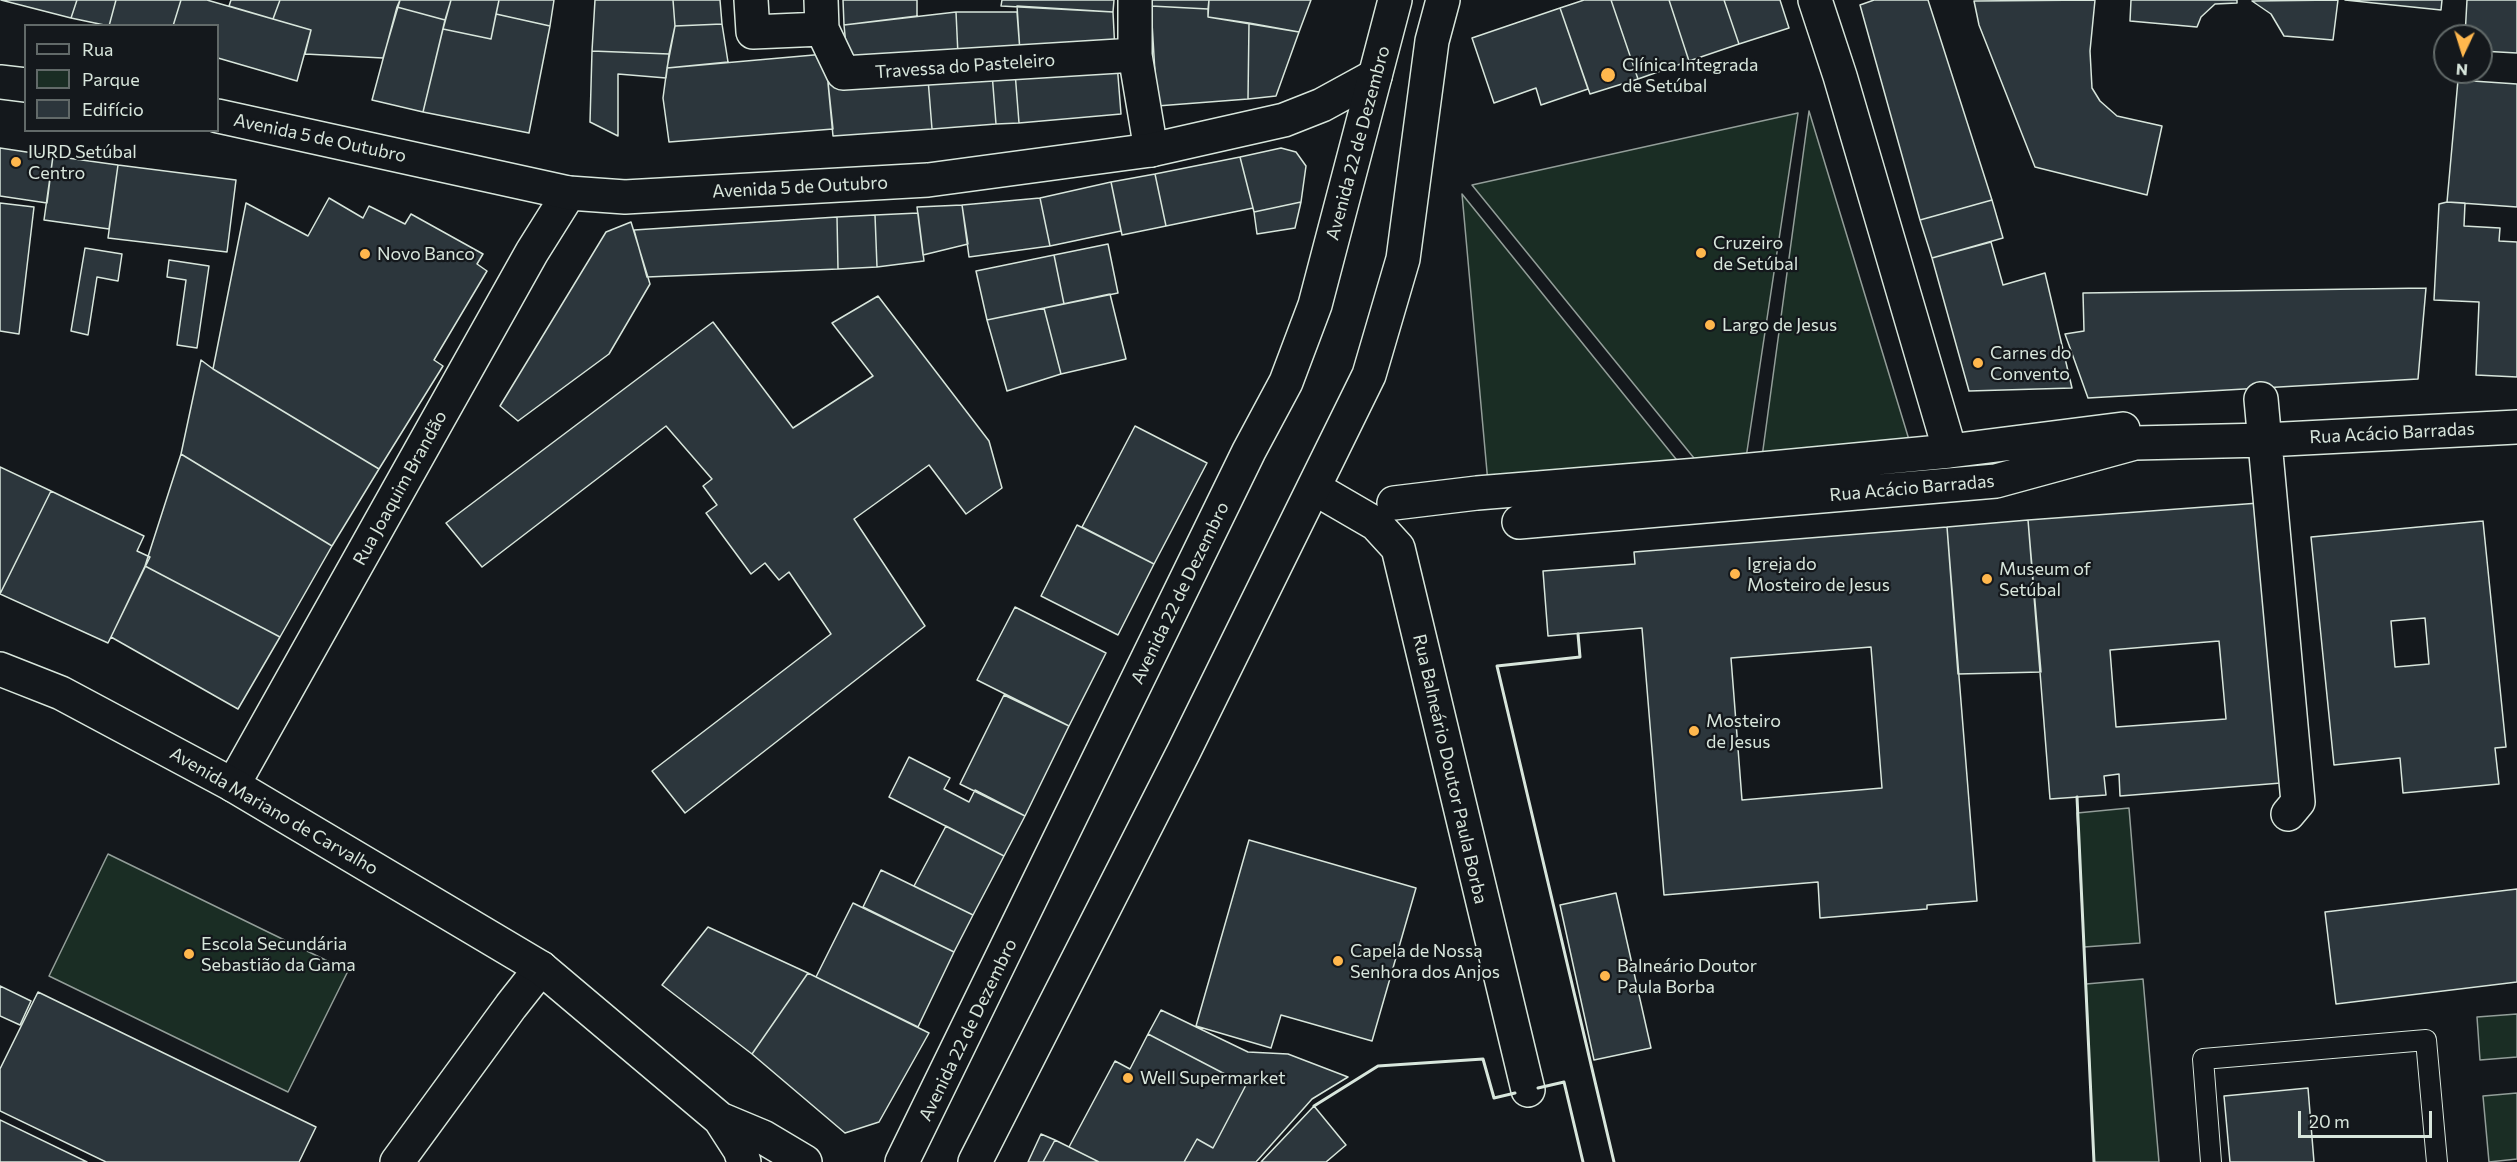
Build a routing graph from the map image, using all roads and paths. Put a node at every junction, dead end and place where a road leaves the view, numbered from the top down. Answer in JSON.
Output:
{"nodes":[{"id":1,"x":751,"y":0,"type":"edge"},
{"id":2,"x":1135,"y":0,"type":"edge"},
{"id":3,"x":1395,"y":0,"type":"edge"},
{"id":4,"x":1443,"y":0,"type":"edge"},
{"id":5,"x":1815,"y":0,"type":"edge"},
{"id":6,"x":822,"y":14,"type":"edge"},
{"id":7,"x":1135,"y":55,"type":"junction"},
{"id":8,"x":1375,"y":76,"type":"junction"},
{"id":9,"x":0,"y":82,"type":"edge"},
{"id":10,"x":24,"y":86,"type":"edge"},
{"id":11,"x":219,"y":116,"type":"edge"},
{"id":12,"x":1151,"y":150,"type":"junction"},
{"id":13,"x":569,"y":193,"type":"junction"},
{"id":14,"x":2262,"y":399,"type":"dead end"},
{"id":15,"x":2517,"y":427,"type":"edge"},
{"id":16,"x":2265,"y":440,"type":"junction"},
{"id":17,"x":2135,"y":443,"type":"junction"},
{"id":18,"x":1950,"y":451,"type":"junction"},
{"id":19,"x":1314,"y":489,"type":"junction"},
{"id":20,"x":1394,"y":503,"type":"dead end"},
{"id":21,"x":1519,"y":522,"type":"dead end"},
{"id":22,"x":0,"y":669,"type":"edge"},
{"id":23,"x":233,"y":785,"type":"junction"},
{"id":24,"x":2288,"y":814,"type":"dead end"},
{"id":25,"x":541,"y":968,"type":"junction"},
{"id":26,"x":1528,"y":1090,"type":"dead end"},
{"id":27,"x":720,"y":1119,"type":"junction"},
{"id":28,"x":397,"y":1162,"type":"edge"},
{"id":29,"x":744,"y":1162,"type":"edge"},
{"id":30,"x":806,"y":1162,"type":"edge"},
{"id":31,"x":902,"y":1162,"type":"edge"},
{"id":32,"x":975,"y":1162,"type":"edge"},
{"id":33,"x":2211,"y":1162,"type":"edge"},
{"id":34,"x":2437,"y":1162,"type":"edge"}],
"edges":[{"from":1,"to":6,"type":"street"},
{"from":2,"to":7,"type":"street"},
{"from":3,"to":8,"type":"street","name":"Avenida 22 de Dezembro"},
{"from":4,"to":19,"type":"street"},
{"from":5,"to":18,"type":"street"},
{"from":6,"to":7,"type":"street","name":"Travessa do Pasteleiro"},
{"from":7,"to":12,"type":"street"},
{"from":8,"to":12,"type":"street","name":"Avenida 5 de Outubro"},
{"from":8,"to":31,"type":"street","name":"Avenida 22 de Dezembro"},
{"from":9,"to":10,"type":"street"},
{"from":11,"to":13,"type":"street","name":"Avenida 5 de Outubro"},
{"from":12,"to":13,"type":"street","name":"Avenida 5 de Outubro"},
{"from":13,"to":23,"type":"street","name":"Rua Joaquim Brandão"},
{"from":14,"to":16,"type":"street"},
{"from":15,"to":16,"type":"street","name":"Rua Acácio Barradas"},
{"from":16,"to":17,"type":"street","name":"Rua Acácio Barradas"},
{"from":16,"to":24,"type":"street"},
{"from":17,"to":18,"type":"street"},
{"from":17,"to":21,"type":"street","name":"Rua Acácio Barradas"},
{"from":18,"to":20,"type":"street"},
{"from":19,"to":26,"type":"street","name":"Rua Balneário Doutor Paula Borba"},
{"from":19,"to":32,"type":"street"},
{"from":22,"to":23,"type":"street","name":"Avenida Mariano de Carvalho"},
{"from":23,"to":25,"type":"street","name":"Avenida Mariano de Carvalho"},
{"from":25,"to":27,"type":"street","name":"Avenida Mariano de Carvalho"},
{"from":25,"to":28,"type":"street"},
{"from":27,"to":29,"type":"street","name":"Avenida Mariano de Carvalho"},
{"from":27,"to":30,"type":"street","name":"Avenida Mariano de Carvalho"},
{"from":33,"to":34,"type":"lane"}]}
